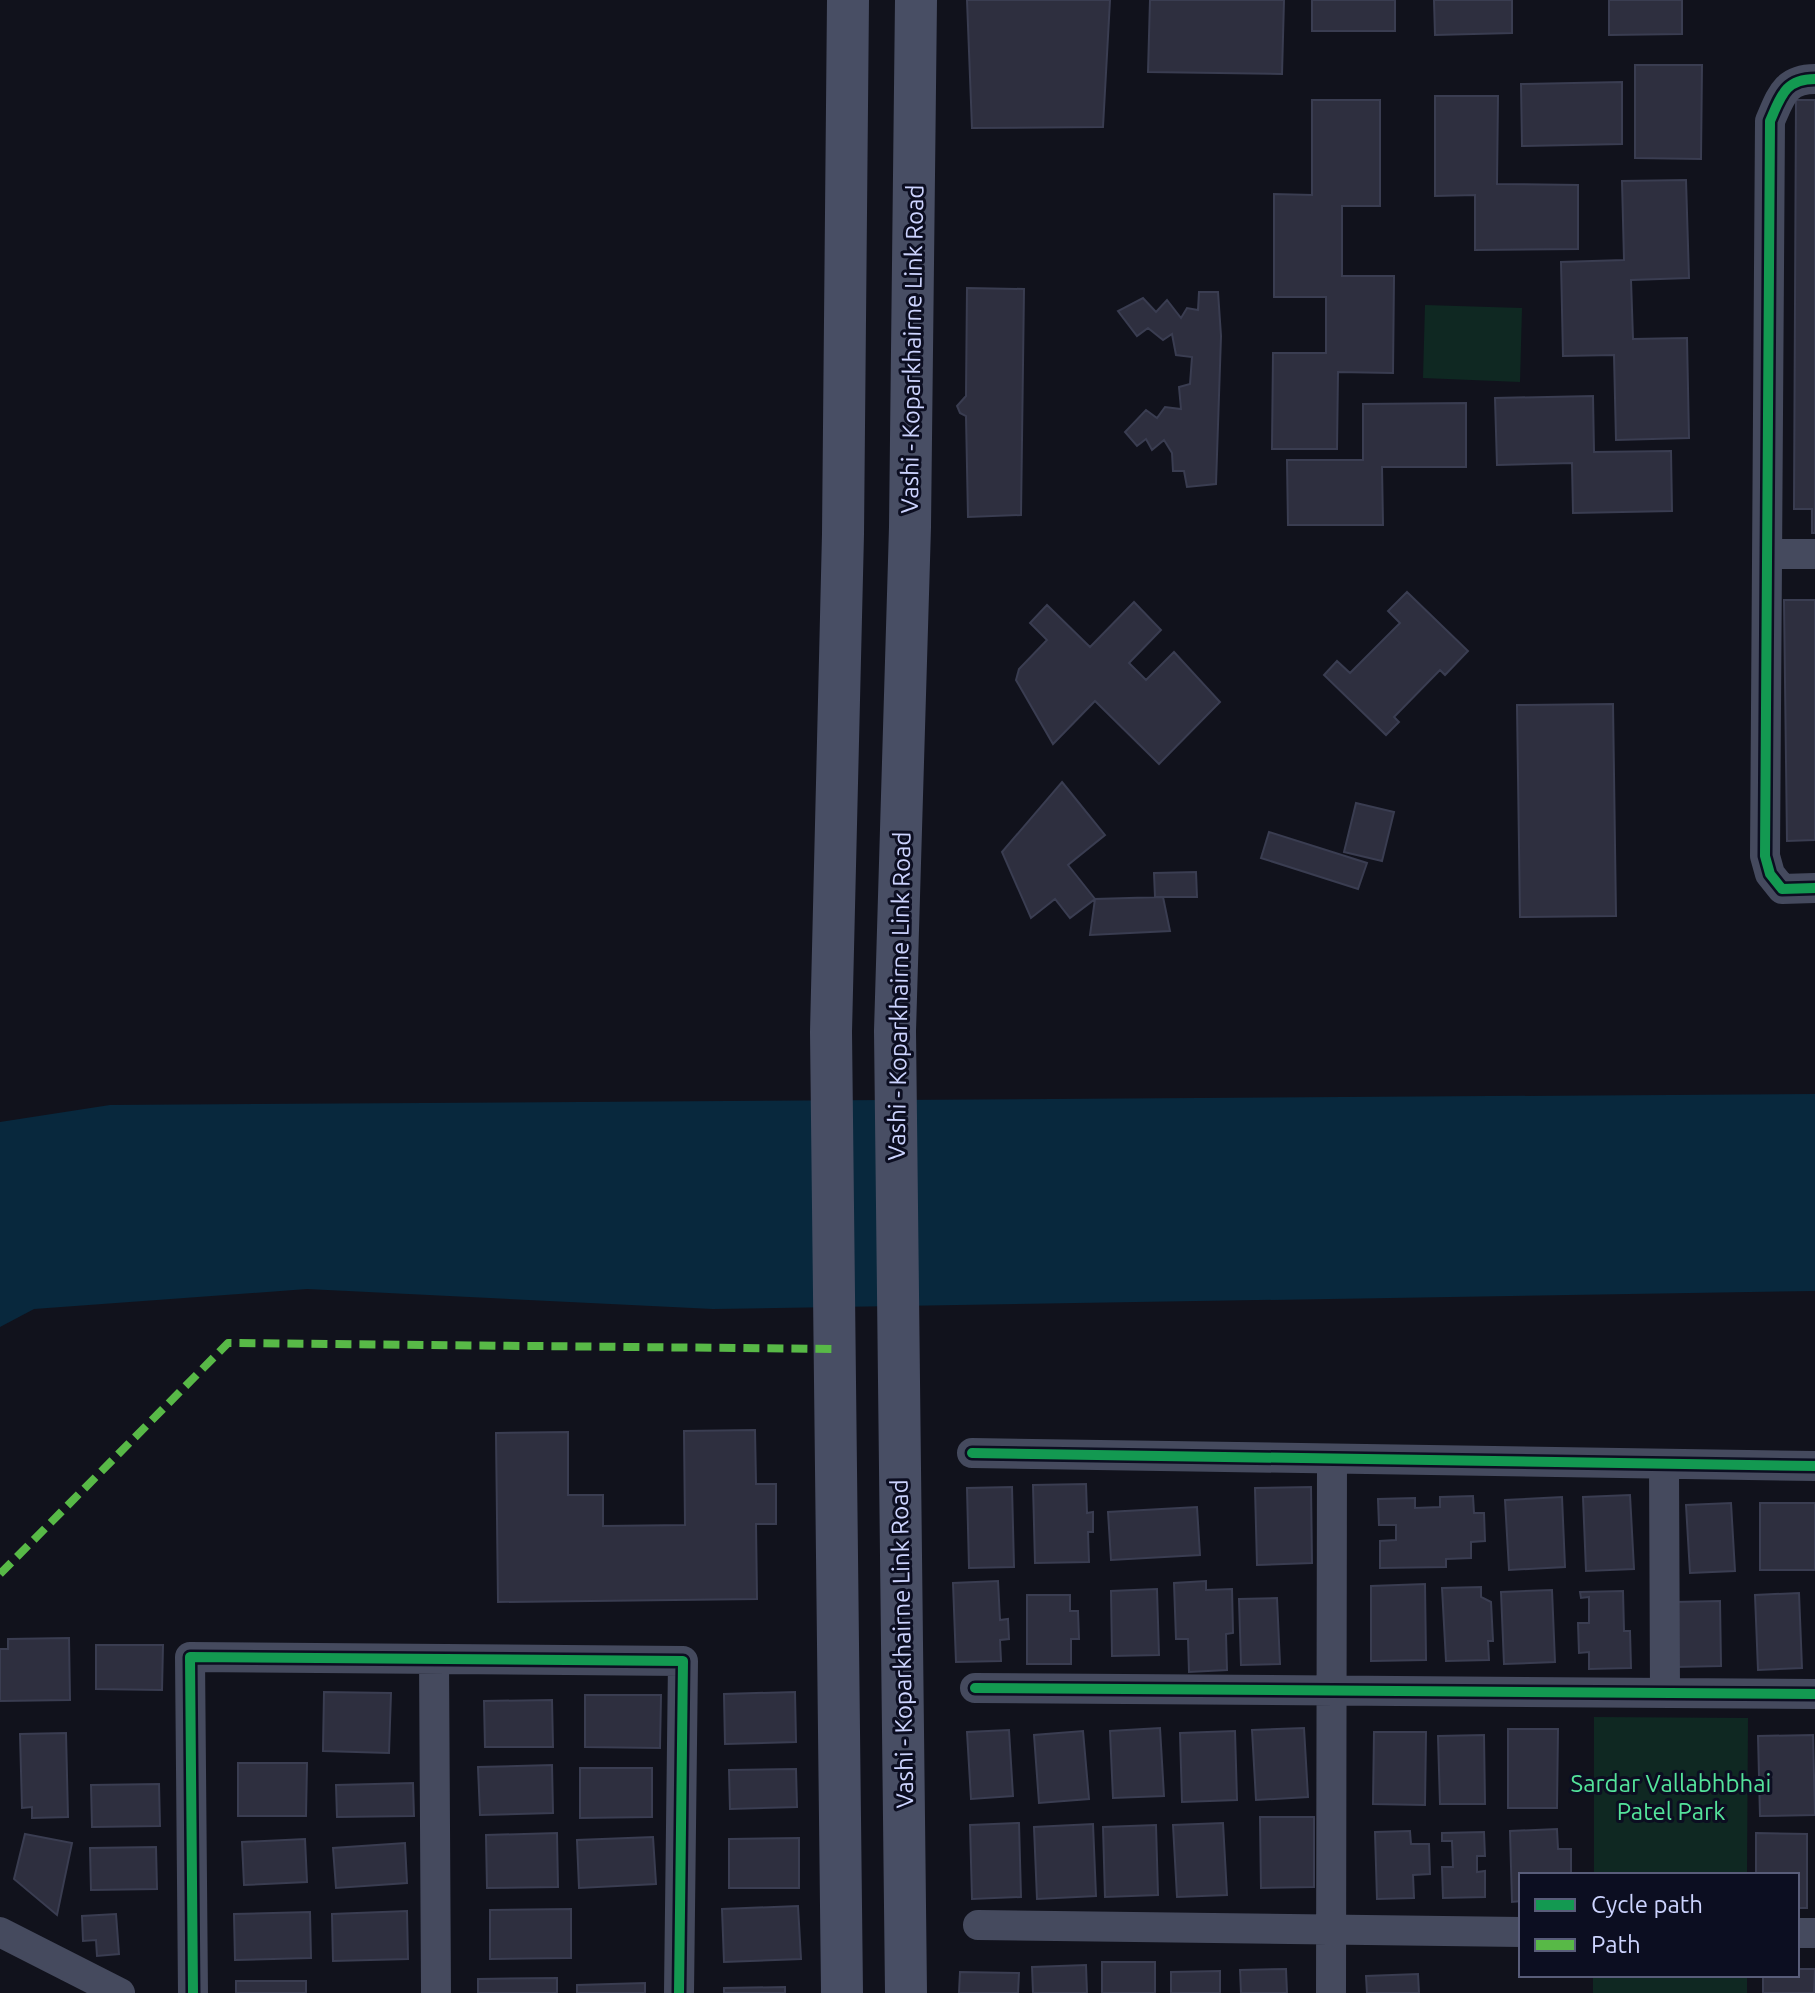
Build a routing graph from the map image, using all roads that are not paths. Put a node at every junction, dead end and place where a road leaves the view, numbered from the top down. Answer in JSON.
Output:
{"nodes":[{"id":1,"x":848,"y":0,"type":"edge"},
{"id":2,"x":916,"y":0,"type":"edge"},
{"id":3,"x":1815,"y":79,"type":"edge"},
{"id":4,"x":1767,"y":554,"type":"junction"},
{"id":5,"x":1815,"y":554,"type":"edge"},
{"id":6,"x":1815,"y":888,"type":"edge"},
{"id":7,"x":972,"y":1453,"type":"dead end"},
{"id":8,"x":1332,"y":1459,"type":"junction"},
{"id":9,"x":1664,"y":1464,"type":"junction"},
{"id":10,"x":1815,"y":1466,"type":"edge"},
{"id":11,"x":434,"y":1659,"type":"junction"},
{"id":12,"x":975,"y":1688,"type":"dead end"},
{"id":13,"x":1332,"y":1690,"type":"junction"},
{"id":14,"x":1665,"y":1693,"type":"junction"},
{"id":15,"x":1815,"y":1694,"type":"edge"},
{"id":16,"x":978,"y":1925,"type":"dead end"},
{"id":17,"x":1331,"y":1929,"type":"junction"},
{"id":18,"x":0,"y":1932,"type":"edge"},
{"id":19,"x":1519,"y":1932,"type":"edge"},
{"id":20,"x":120,"y":1993,"type":"edge"},
{"id":21,"x":193,"y":1993,"type":"edge"},
{"id":22,"x":436,"y":1993,"type":"edge"},
{"id":23,"x":679,"y":1993,"type":"edge"},
{"id":24,"x":842,"y":1993,"type":"edge"},
{"id":25,"x":906,"y":1993,"type":"edge"},
{"id":26,"x":1331,"y":1993,"type":"edge"}],
"edges":[{"from":1,"to":24,"type":"main road"},
{"from":2,"to":25,"type":"main road","name":"Vashi - Koparkhairne Link Road"},
{"from":3,"to":4,"type":"street"},
{"from":4,"to":5,"type":"street"},
{"from":4,"to":6,"type":"street"},
{"from":7,"to":8,"type":"street"},
{"from":8,"to":9,"type":"street"},
{"from":8,"to":13,"type":"street"},
{"from":9,"to":10,"type":"street"},
{"from":9,"to":14,"type":"street"},
{"from":11,"to":21,"type":"street"},
{"from":11,"to":22,"type":"street"},
{"from":11,"to":23,"type":"street"},
{"from":12,"to":13,"type":"street"},
{"from":13,"to":14,"type":"street"},
{"from":13,"to":17,"type":"street"},
{"from":14,"to":15,"type":"street"},
{"from":16,"to":17,"type":"street"},
{"from":17,"to":19,"type":"street"},
{"from":17,"to":26,"type":"street"},
{"from":18,"to":20,"type":"street"}]}
